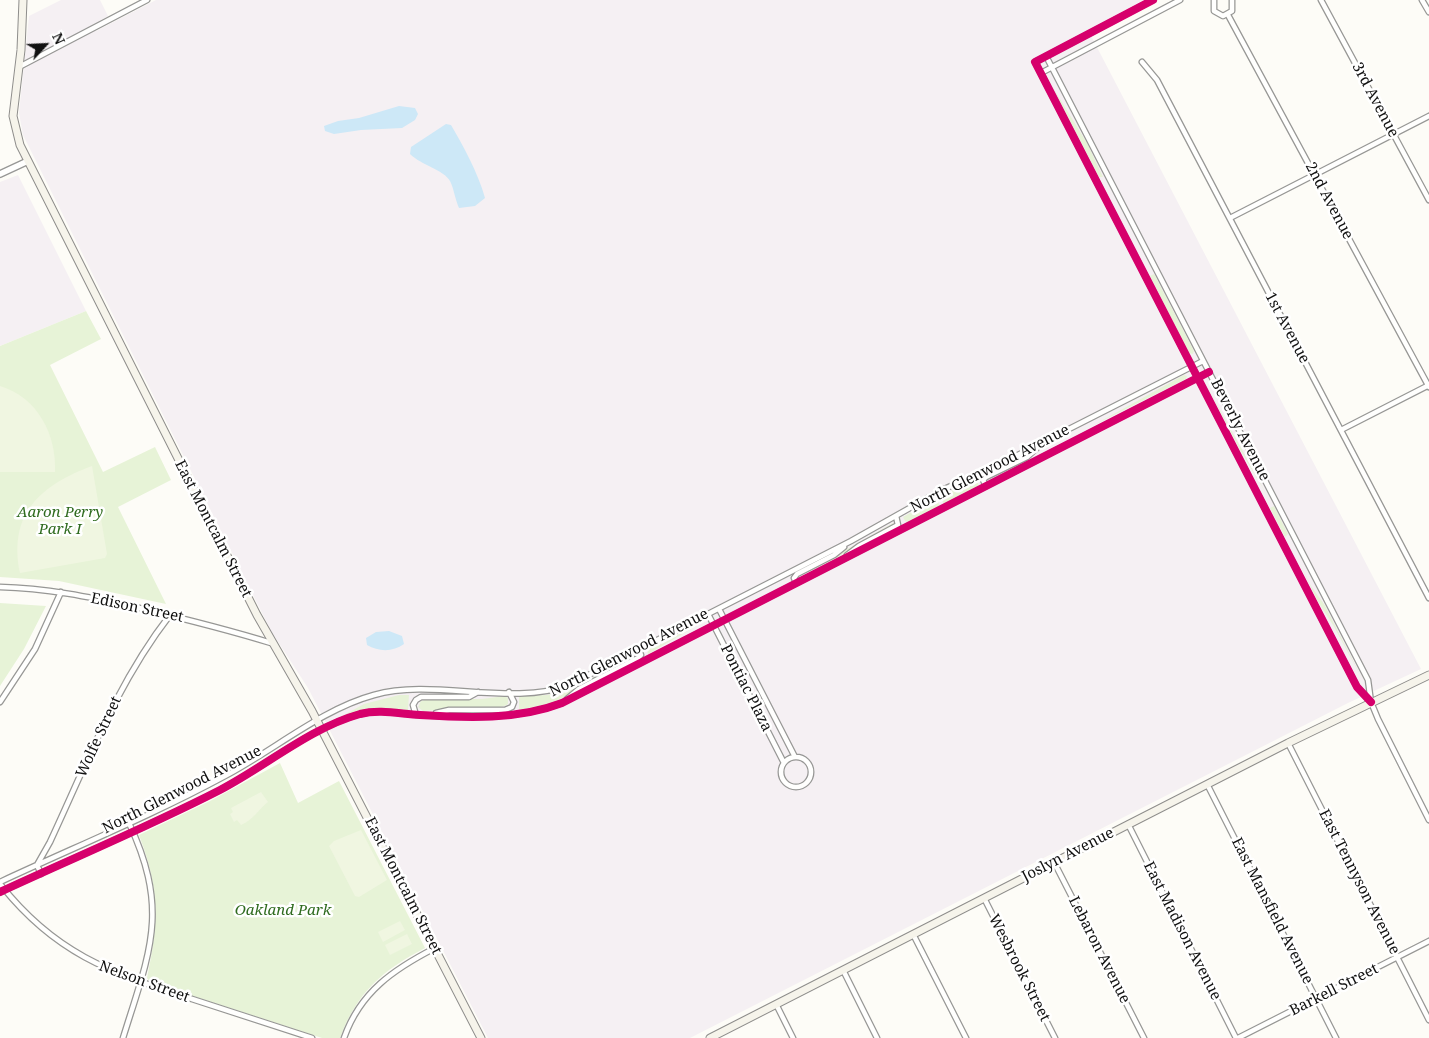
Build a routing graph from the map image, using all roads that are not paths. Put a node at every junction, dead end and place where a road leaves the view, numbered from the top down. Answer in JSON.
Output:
{"nodes":[{"id":1,"x":23,"y":0,"type":"edge"},
{"id":2,"x":147,"y":0,"type":"edge"},
{"id":3,"x":1154,"y":0,"type":"edge"},
{"id":4,"x":1180,"y":0,"type":"edge"},
{"id":5,"x":1214,"y":0,"type":"edge"},
{"id":6,"x":1232,"y":0,"type":"edge"},
{"id":7,"x":1321,"y":0,"type":"edge"},
{"id":8,"x":1422,"y":0,"type":"edge"},
{"id":9,"x":1429,"y":12,"type":"edge"},
{"id":10,"x":1228,"y":15,"type":"junction"},
{"id":11,"x":1046,"y":56,"type":"junction"},
{"id":12,"x":1142,"y":62,"type":"dead end"},
{"id":13,"x":19,"y":67,"type":"junction"},
{"id":14,"x":1052,"y":67,"type":"junction"},
{"id":15,"x":1041,"y":73,"type":"junction"},
{"id":16,"x":1429,"y":116,"type":"edge"},
{"id":17,"x":1393,"y":134,"type":"junction"},
{"id":18,"x":28,"y":161,"type":"junction"},
{"id":19,"x":0,"y":174,"type":"edge"},
{"id":20,"x":1314,"y":175,"type":"junction"},
{"id":21,"x":1429,"y":200,"type":"edge"},
{"id":22,"x":1230,"y":218,"type":"junction"},
{"id":23,"x":1203,"y":360,"type":"junction"},
{"id":24,"x":1192,"y":366,"type":"junction"},
{"id":25,"x":1209,"y":372,"type":"junction"},
{"id":26,"x":1198,"y":377,"type":"junction"},
{"id":27,"x":1429,"y":386,"type":"edge"},
{"id":28,"x":1341,"y":430,"type":"junction"},
{"id":29,"x":1044,"y":442,"type":"junction"},
{"id":30,"x":986,"y":486,"type":"junction"},
{"id":31,"x":896,"y":516,"type":"junction"},
{"id":32,"x":851,"y":541,"type":"junction"},
{"id":33,"x":840,"y":561,"type":"junction"},
{"id":34,"x":796,"y":583,"type":"junction"},
{"id":35,"x":0,"y":587,"type":"edge"},
{"id":36,"x":61,"y":592,"type":"junction"},
{"id":37,"x":1429,"y":598,"type":"edge"},
{"id":38,"x":719,"y":609,"type":"junction"},
{"id":39,"x":708,"y":614,"type":"junction"},
{"id":40,"x":170,"y":615,"type":"junction"},
{"id":41,"x":724,"y":620,"type":"junction"},
{"id":42,"x":714,"y":626,"type":"junction"},
{"id":43,"x":271,"y":643,"type":"junction"},
{"id":44,"x":639,"y":650,"type":"junction"},
{"id":45,"x":1429,"y":675,"type":"edge"},
{"id":46,"x":479,"y":691,"type":"junction"},
{"id":47,"x":509,"y":692,"type":"junction"},
{"id":48,"x":0,"y":702,"type":"edge"},
{"id":49,"x":1371,"y":702,"type":"junction"},
{"id":50,"x":562,"y":703,"type":"junction"},
{"id":51,"x":416,"y":714,"type":"junction"},
{"id":52,"x":427,"y":715,"type":"junction"},
{"id":53,"x":318,"y":722,"type":"junction"},
{"id":54,"x":322,"y":731,"type":"junction"},
{"id":55,"x":1288,"y":743,"type":"junction"},
{"id":56,"x":795,"y":757,"type":"junction"},
{"id":57,"x":784,"y":762,"type":"junction"},
{"id":58,"x":1207,"y":784,"type":"junction"},
{"id":59,"x":1429,"y":820,"type":"edge"},
{"id":60,"x":128,"y":823,"type":"junction"},
{"id":61,"x":1128,"y":824,"type":"junction"},
{"id":62,"x":132,"y":831,"type":"junction"},
{"id":63,"x":1054,"y":862,"type":"junction"},
{"id":64,"x":37,"y":865,"type":"junction"},
{"id":65,"x":40,"y":874,"type":"junction"},
{"id":66,"x":0,"y":883,"type":"edge"},
{"id":67,"x":2,"y":891,"type":"edge"},
{"id":68,"x":984,"y":898,"type":"junction"},
{"id":69,"x":913,"y":934,"type":"junction"},
{"id":70,"x":1429,"y":941,"type":"edge"},
{"id":71,"x":435,"y":948,"type":"junction"},
{"id":72,"x":1397,"y":957,"type":"junction"},
{"id":73,"x":843,"y":970,"type":"junction"},
{"id":74,"x":141,"y":982,"type":"junction"},
{"id":75,"x":1316,"y":998,"type":"junction"},
{"id":76,"x":776,"y":1004,"type":"junction"},
{"id":77,"x":1429,"y":1020,"type":"edge"},
{"id":78,"x":123,"y":1038,"type":"edge"},
{"id":79,"x":312,"y":1038,"type":"edge"},
{"id":80,"x":344,"y":1038,"type":"edge"},
{"id":81,"x":481,"y":1038,"type":"edge"},
{"id":82,"x":710,"y":1038,"type":"edge"},
{"id":83,"x":793,"y":1038,"type":"edge"},
{"id":84,"x":877,"y":1038,"type":"edge"},
{"id":85,"x":966,"y":1038,"type":"edge"},
{"id":86,"x":1055,"y":1038,"type":"edge"},
{"id":87,"x":1144,"y":1038,"type":"edge"},
{"id":88,"x":1237,"y":1038,"type":"edge"},
{"id":89,"x":1336,"y":1038,"type":"edge"}],
"edges":[{"from":1,"to":13,"type":"main road","name":"East Montcalm Street"},
{"from":2,"to":13,"type":"street"},
{"from":3,"to":11,"type":"street"},
{"from":4,"to":14,"type":"street"},
{"from":5,"to":10,"type":"street","name":"2nd Avenue"},
{"from":6,"to":10,"type":"street"},
{"from":7,"to":17,"type":"street","name":"3rd Avenue"},
{"from":8,"to":9,"type":"street"},
{"from":10,"to":20,"type":"street","name":"2nd Avenue"},
{"from":11,"to":14,"type":"street","name":"Beverly Avenue"},
{"from":11,"to":15,"type":"street","name":"Beverly Avenue"},
{"from":12,"to":22,"type":"street","name":"1st Avenue"},
{"from":13,"to":18,"type":"main road","name":"East Montcalm Street"},
{"from":14,"to":15,"type":"street"},
{"from":14,"to":23,"type":"street","name":"Beverly Avenue"},
{"from":15,"to":24,"type":"street","name":"Beverly Avenue"},
{"from":16,"to":17,"type":"street"},
{"from":17,"to":20,"type":"street"},
{"from":17,"to":21,"type":"street","name":"3rd Avenue"},
{"from":18,"to":19,"type":"street"},
{"from":18,"to":43,"type":"main road","name":"East Montcalm Street"},
{"from":20,"to":22,"type":"street"},
{"from":20,"to":27,"type":"street","name":"2nd Avenue"},
{"from":22,"to":28,"type":"street","name":"1st Avenue"},
{"from":23,"to":24,"type":"street","name":"North Glenwood Avenue"},
{"from":23,"to":25,"type":"street","name":"Beverly Avenue"},
{"from":24,"to":26,"type":"street","name":"Beverly Avenue"},
{"from":24,"to":29,"type":"street","name":"North Glenwood Avenue"},
{"from":25,"to":26,"type":"street","name":"North Glenwood Avenue"},
{"from":25,"to":49,"type":"street","name":"Beverly Avenue"},
{"from":26,"to":30,"type":"street","name":"North Glenwood Avenue"},
{"from":26,"to":49,"type":"street","name":"Beverly Avenue"},
{"from":27,"to":28,"type":"street"},
{"from":28,"to":37,"type":"street","name":"1st Avenue"},
{"from":29,"to":30,"type":"street","name":"North Glenwood Avenue"},
{"from":29,"to":31,"type":"street","name":"North Glenwood Avenue"},
{"from":30,"to":33,"type":"street","name":"North Glenwood Avenue"},
{"from":31,"to":32,"type":"street","name":"North Glenwood Avenue"},
{"from":31,"to":33,"type":"street","name":"North Glenwood Avenue"},
{"from":32,"to":34,"type":"street","name":"North Glenwood Avenue"},
{"from":32,"to":38,"type":"street","name":"North Glenwood Avenue"},
{"from":33,"to":34,"type":"street","name":"North Glenwood Avenue"},
{"from":34,"to":41,"type":"street","name":"North Glenwood Avenue"},
{"from":35,"to":36,"type":"street","name":"Edison Street"},
{"from":36,"to":40,"type":"street","name":"Edison Street"},
{"from":36,"to":48,"type":"street"},
{"from":38,"to":39,"type":"street","name":"North Glenwood Avenue"},
{"from":38,"to":41,"type":"street","name":"Pontiac Plaza"},
{"from":39,"to":42,"type":"street","name":"Pontiac Plaza"},
{"from":39,"to":44,"type":"street","name":"North Glenwood Avenue"},
{"from":40,"to":43,"type":"street","name":"Edison Street"},
{"from":40,"to":64,"type":"street","name":"Wolfe Street"},
{"from":41,"to":42,"type":"street","name":"North Glenwood Avenue"},
{"from":41,"to":56,"type":"street","name":"Pontiac Plaza"},
{"from":42,"to":50,"type":"street","name":"North Glenwood Avenue"},
{"from":42,"to":57,"type":"street","name":"Pontiac Plaza"},
{"from":43,"to":53,"type":"main road","name":"East Montcalm Street"},
{"from":44,"to":47,"type":"street","name":"North Glenwood Avenue"},
{"from":44,"to":50,"type":"street","name":"North Glenwood Avenue"},
{"from":45,"to":49,"type":"main road","name":"Joslyn Avenue"},
{"from":46,"to":47,"type":"street","name":"North Glenwood Avenue"},
{"from":46,"to":51,"type":"street","name":"North Glenwood Avenue"},
{"from":46,"to":53,"type":"street","name":"North Glenwood Avenue"},
{"from":47,"to":52,"type":"street","name":"North Glenwood Avenue"},
{"from":49,"to":55,"type":"main road","name":"Joslyn Avenue"},
{"from":49,"to":59,"type":"street"},
{"from":50,"to":52,"type":"street","name":"North Glenwood Avenue"},
{"from":51,"to":52,"type":"street","name":"North Glenwood Avenue"},
{"from":51,"to":54,"type":"street","name":"North Glenwood Avenue"},
{"from":53,"to":54,"type":"main road","name":"East Montcalm Street"},
{"from":53,"to":60,"type":"street","name":"North Glenwood Avenue"},
{"from":54,"to":62,"type":"street","name":"North Glenwood Avenue"},
{"from":54,"to":71,"type":"main road","name":"East Montcalm Street"},
{"from":55,"to":58,"type":"main road","name":"Joslyn Avenue"},
{"from":55,"to":72,"type":"street","name":"East Tennyson Avenue"},
{"from":56,"to":57,"type":"street"},
{"from":56,"to":57,"type":"street"},
{"from":58,"to":61,"type":"main road","name":"Joslyn Avenue"},
{"from":58,"to":75,"type":"street","name":"East Mansfield Avenue"},
{"from":60,"to":62,"type":"street"},
{"from":60,"to":64,"type":"street","name":"North Glenwood Avenue"},
{"from":61,"to":63,"type":"main road","name":"Joslyn Avenue"},
{"from":61,"to":88,"type":"street","name":"East Madison Avenue"},
{"from":62,"to":65,"type":"street","name":"North Glenwood Avenue"},
{"from":62,"to":74,"type":"street"},
{"from":63,"to":68,"type":"main road","name":"Joslyn Avenue"},
{"from":63,"to":87,"type":"street","name":"Lebaron Avenue"},
{"from":64,"to":65,"type":"street"},
{"from":64,"to":66,"type":"street","name":"North Glenwood Avenue"},
{"from":65,"to":67,"type":"street","name":"North Glenwood Avenue"},
{"from":66,"to":67,"type":"street","name":"Nelson Street"},
{"from":67,"to":74,"type":"street","name":"Nelson Street"},
{"from":68,"to":69,"type":"main road","name":"Joslyn Avenue"},
{"from":68,"to":86,"type":"street","name":"Wesbrook Street"},
{"from":69,"to":73,"type":"main road","name":"Joslyn Avenue"},
{"from":69,"to":85,"type":"street"},
{"from":70,"to":72,"type":"street","name":"Barkell Street"},
{"from":71,"to":80,"type":"street"},
{"from":71,"to":81,"type":"main road","name":"East Montcalm Street"},
{"from":72,"to":75,"type":"street","name":"Barkell Street"},
{"from":72,"to":77,"type":"street","name":"East Tennyson Avenue"},
{"from":73,"to":76,"type":"main road","name":"Joslyn Avenue"},
{"from":73,"to":84,"type":"street"},
{"from":74,"to":78,"type":"street"},
{"from":74,"to":79,"type":"street","name":"Nelson Street"},
{"from":75,"to":88,"type":"street","name":"Barkell Street"},
{"from":75,"to":89,"type":"street","name":"East Mansfield Avenue"},
{"from":76,"to":82,"type":"main road","name":"Joslyn Avenue"},
{"from":76,"to":83,"type":"street"}]}
